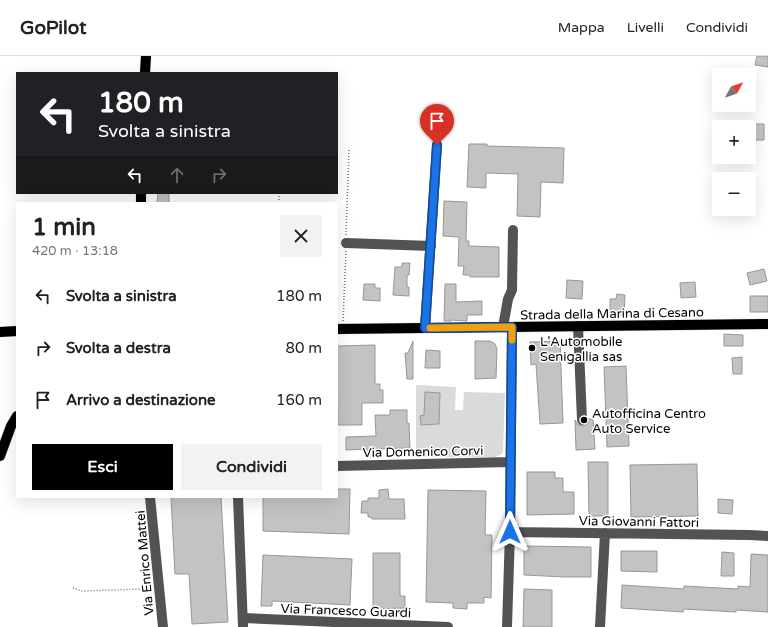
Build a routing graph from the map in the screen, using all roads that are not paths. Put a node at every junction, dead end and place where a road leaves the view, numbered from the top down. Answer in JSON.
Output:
{"nodes":[{"id":1,"x":146,"y":56,"type":"edge"},
{"id":2,"x":145,"y":72,"type":"edge"},
{"id":3,"x":437,"y":145,"type":"dead end"},
{"id":4,"x":513,"y":230,"type":"dead end"},
{"id":5,"x":346,"y":243,"type":"dead end"},
{"id":6,"x":431,"y":246,"type":"junction"},
{"id":7,"x":768,"y":324,"type":"edge"},
{"id":8,"x":578,"y":326,"type":"junction"},
{"id":9,"x":508,"y":327,"type":"junction"},
{"id":10,"x":425,"y":328,"type":"junction"},
{"id":11,"x":338,"y":329,"type":"edge"},
{"id":12,"x":16,"y":331,"type":"edge"},
{"id":13,"x":0,"y":332,"type":"edge"},
{"id":14,"x":16,"y":418,"type":"edge"},
{"id":15,"x":582,"y":420,"type":"dead end"},
{"id":16,"x":0,"y":456,"type":"edge"},
{"id":17,"x":510,"y":462,"type":"junction"},
{"id":18,"x":338,"y":466,"type":"edge"},
{"id":19,"x":150,"y":498,"type":"edge"},
{"id":20,"x":238,"y":498,"type":"edge"},
{"id":21,"x":510,"y":532,"type":"junction"},
{"id":22,"x":605,"y":533,"type":"junction"},
{"id":23,"x":768,"y":536,"type":"edge"},
{"id":24,"x":243,"y":623,"type":"edge"},
{"id":25,"x":163,"y":627,"type":"edge"},
{"id":26,"x":448,"y":627,"type":"edge"},
{"id":27,"x":507,"y":627,"type":"edge"},
{"id":28,"x":600,"y":627,"type":"edge"}],
"edges":[{"from":1,"to":2,"type":"main road"},
{"from":3,"to":6,"type":"street"},
{"from":4,"to":9,"type":"street"},
{"from":5,"to":6,"type":"street"},
{"from":6,"to":10,"type":"street"},
{"from":7,"to":8,"type":"main road","name":"Strada della Marina di Cesano"},
{"from":8,"to":9,"type":"main road","name":"Strada della Marina di Cesano"},
{"from":8,"to":15,"type":"street"},
{"from":9,"to":10,"type":"main road","name":"Strada della Marina di Cesano"},
{"from":9,"to":17,"type":"street"},
{"from":10,"to":11,"type":"main road","name":"Strada della Marina di Cesano"},
{"from":12,"to":13,"type":"main road"},
{"from":14,"to":16,"type":"main road"},
{"from":17,"to":18,"type":"street","name":"Via Domenico Corvi"},
{"from":17,"to":21,"type":"street"},
{"from":19,"to":25,"type":"street","name":"Via Enrico Mattei"},
{"from":20,"to":24,"type":"street"},
{"from":21,"to":22,"type":"street","name":"Via Giovanni Fattori"},
{"from":21,"to":27,"type":"street"},
{"from":22,"to":23,"type":"street","name":"Via Giovanni Fattori"},
{"from":22,"to":28,"type":"street"},
{"from":24,"to":26,"type":"street","name":"Via Francesco Guardi"}]}
